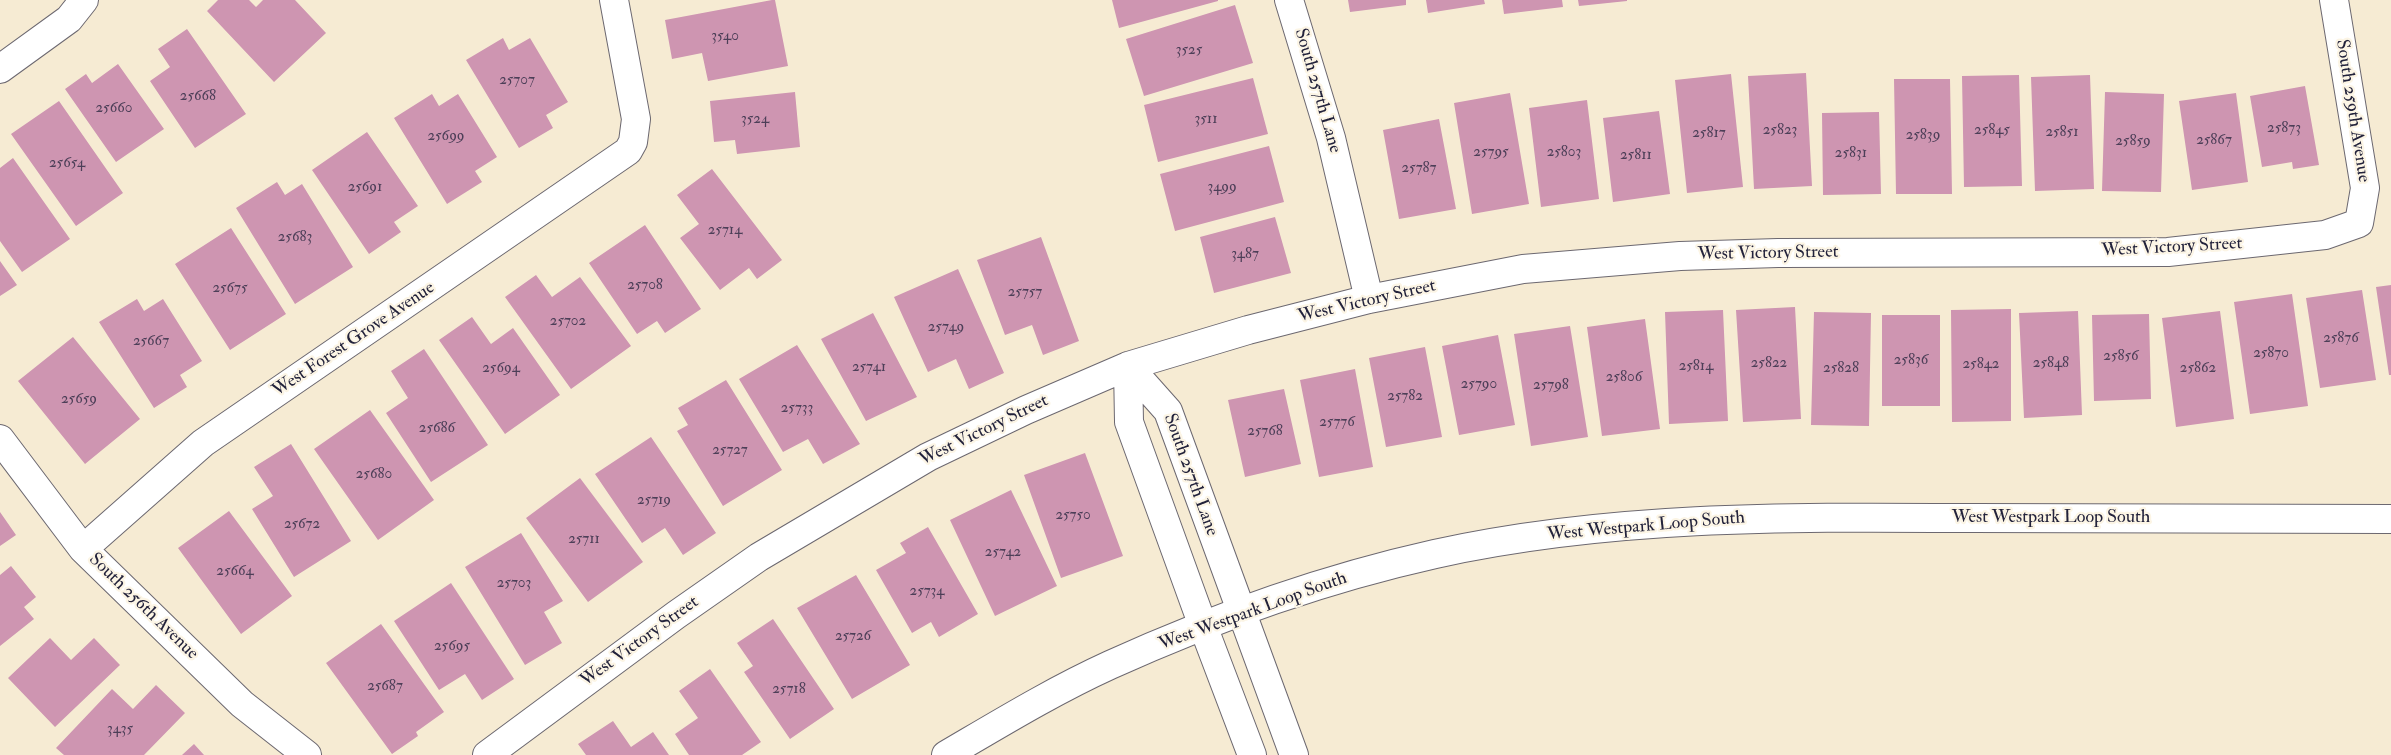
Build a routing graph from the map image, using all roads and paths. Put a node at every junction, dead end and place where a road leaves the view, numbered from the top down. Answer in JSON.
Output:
{"nodes":[{"id":1,"x":84,"y":0,"type":"edge"},
{"id":2,"x":614,"y":0,"type":"edge"},
{"id":3,"x":1289,"y":0,"type":"edge"},
{"id":4,"x":2334,"y":0,"type":"edge"},
{"id":5,"x":0,"y":70,"type":"edge"},
{"id":6,"x":2359,"y":222,"type":"joint"},
{"id":7,"x":1368,"y":299,"type":"junction"},
{"id":8,"x":1128,"y":366,"type":"junction"},
{"id":9,"x":0,"y":440,"type":"edge"},
{"id":10,"x":2391,"y":519,"type":"edge"},
{"id":11,"x":83,"y":548,"type":"junction"},
{"id":12,"x":1240,"y":612,"type":"junction"},
{"id":13,"x":1203,"y":626,"type":"junction"},
{"id":14,"x":307,"y":755,"type":"edge"},
{"id":15,"x":487,"y":755,"type":"edge"},
{"id":16,"x":946,"y":755,"type":"edge"},
{"id":17,"x":1252,"y":755,"type":"edge"},
{"id":18,"x":1294,"y":755,"type":"edge"}],
"edges":[{"from":1,"to":5,"type":"street"},
{"from":2,"to":11,"type":"street","name":"West Forest Grove Avenue"},
{"from":3,"to":7,"type":"street","name":"South 257th Lane"},
{"from":4,"to":6,"type":"street","name":"South 259th Avenue"},
{"from":6,"to":7,"type":"street","name":"West Victory Street"},
{"from":7,"to":8,"type":"street","name":"West Victory Street"},
{"from":8,"to":12,"type":"street","name":"South 257th Lane"},
{"from":8,"to":13,"type":"street"},
{"from":8,"to":15,"type":"street","name":"West Victory Street"},
{"from":9,"to":11,"type":"street","name":"South 256th Avenue"},
{"from":10,"to":12,"type":"street","name":"West Westpark Loop South"},
{"from":11,"to":14,"type":"street","name":"South 256th Avenue"},
{"from":12,"to":13,"type":"street","name":"West Westpark Loop South"},
{"from":12,"to":18,"type":"street","name":"South 257th Lane"},
{"from":13,"to":16,"type":"street","name":"West Westpark Loop South"},
{"from":13,"to":17,"type":"street"}]}
